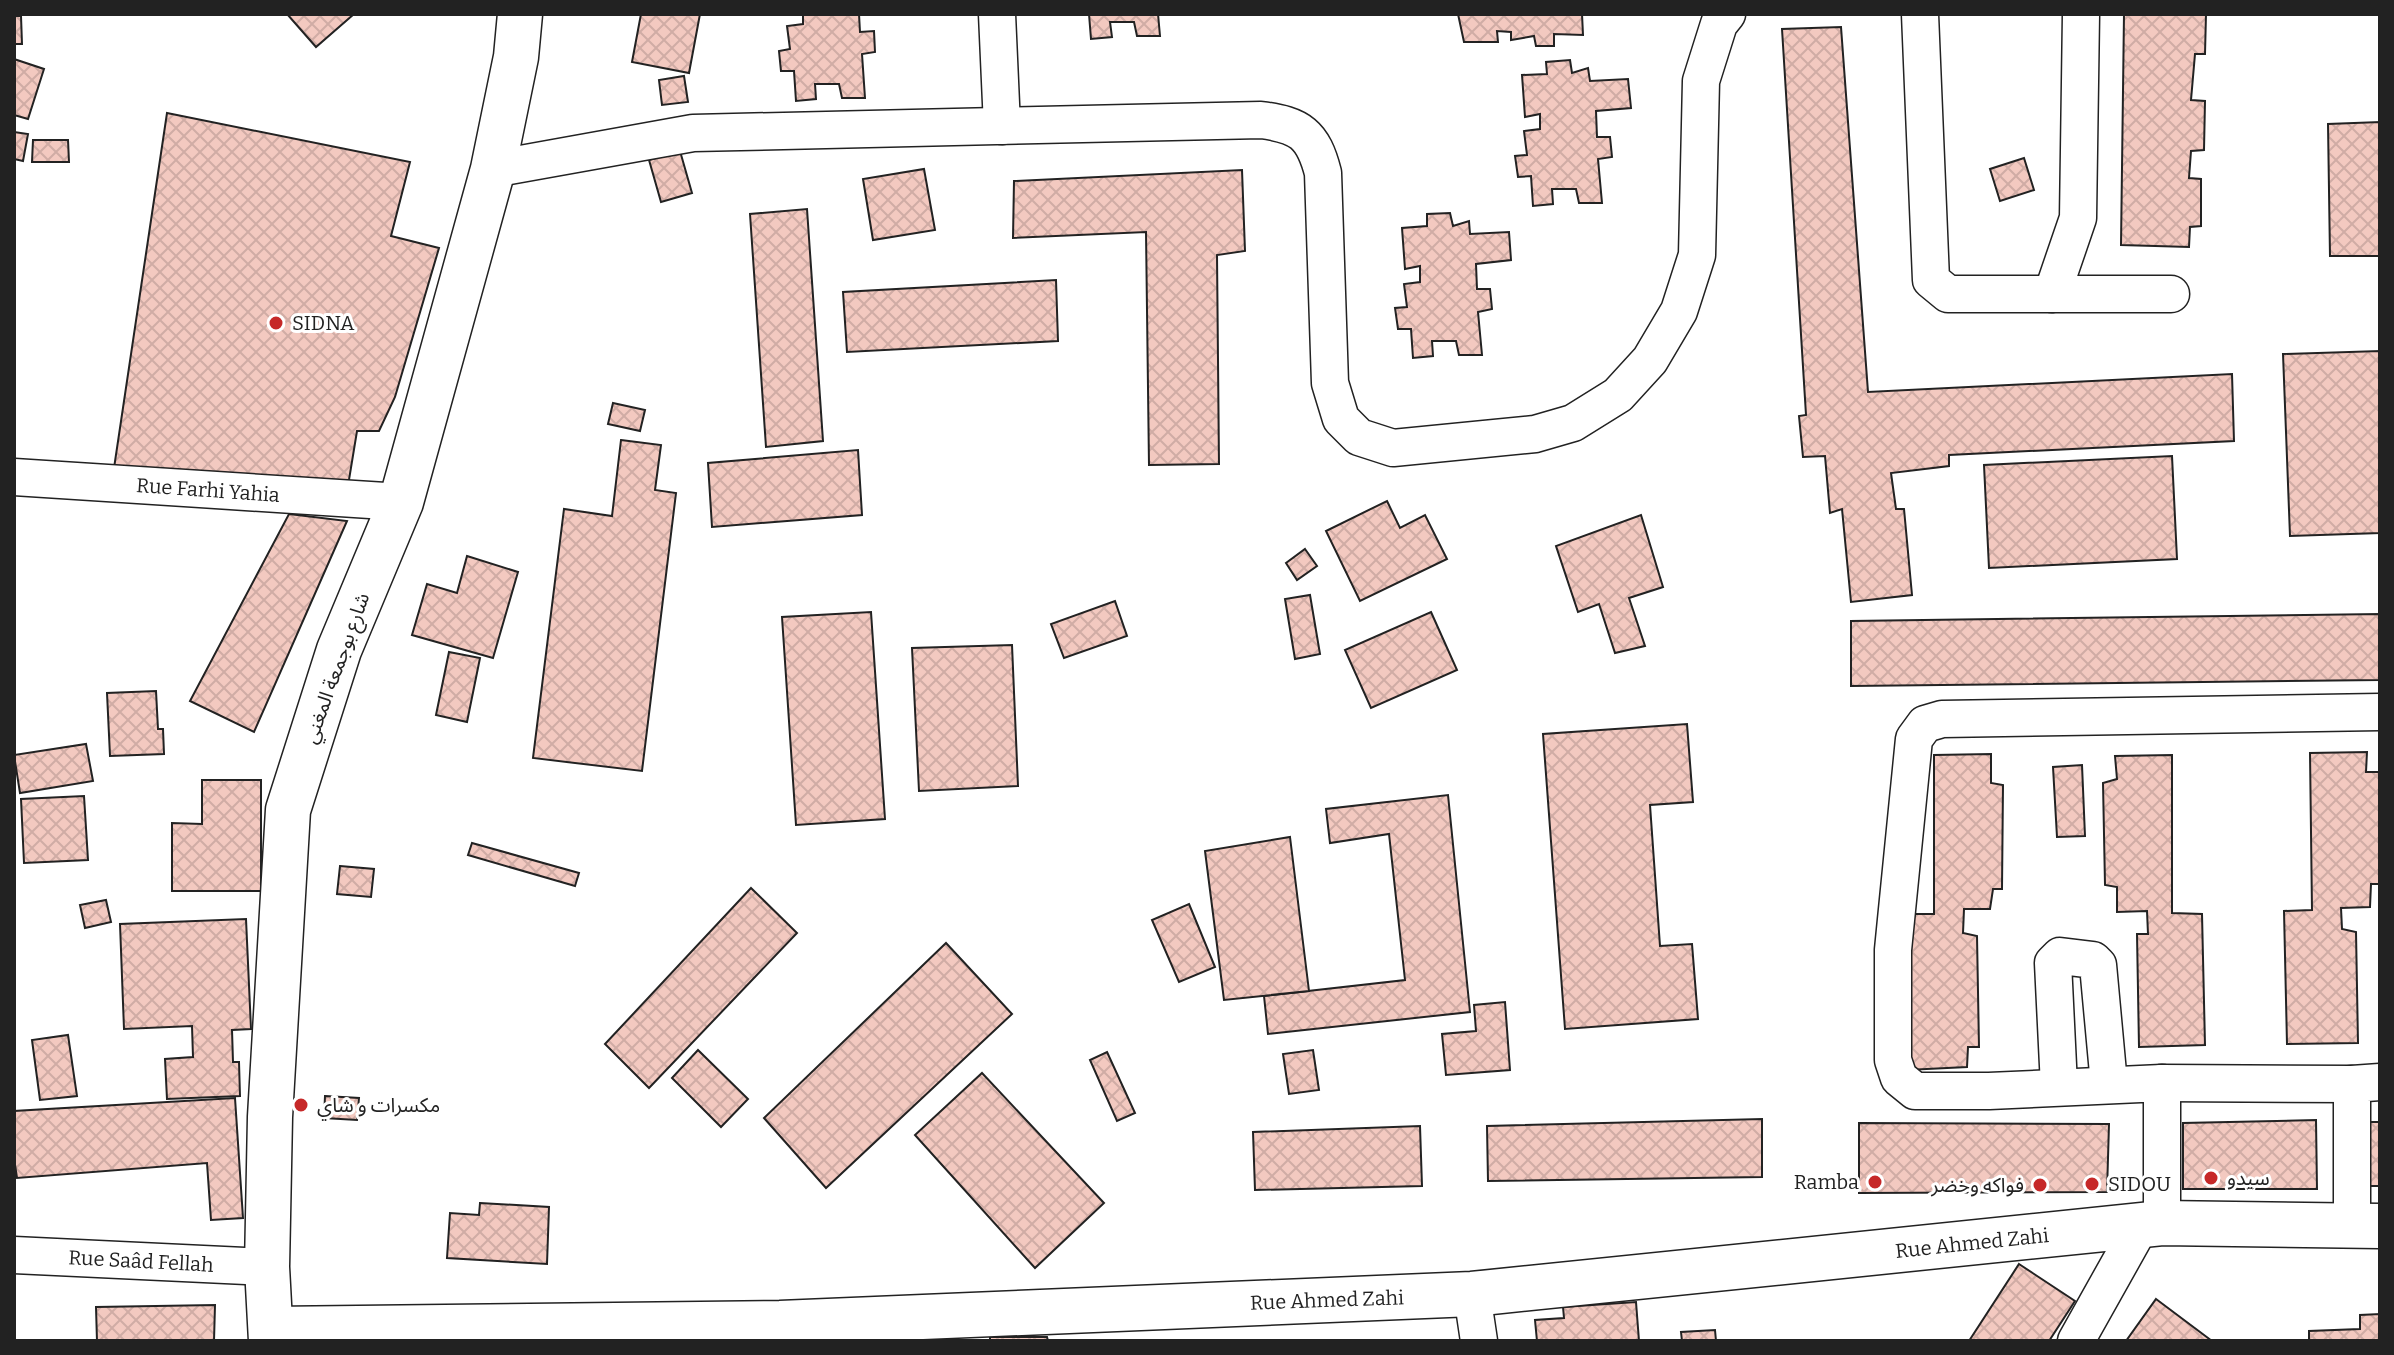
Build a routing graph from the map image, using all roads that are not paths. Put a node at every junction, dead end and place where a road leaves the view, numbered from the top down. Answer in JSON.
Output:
{"nodes":[{"id":1,"x":520,"y":14,"type":"edge"},
{"id":2,"x":997,"y":14,"type":"edge"},
{"id":3,"x":1727,"y":14,"type":"edge"},
{"id":4,"x":1920,"y":14,"type":"edge"},
{"id":5,"x":2081,"y":14,"type":"edge"},
{"id":6,"x":1002,"y":126,"type":"junction"},
{"id":7,"x":493,"y":169,"type":"junction"},
{"id":8,"x":2052,"y":294,"type":"junction"},
{"id":9,"x":2171,"y":294,"type":"dead end"},
{"id":10,"x":14,"y":477,"type":"edge"},
{"id":11,"x":401,"y":502,"type":"junction"},
{"id":12,"x":2380,"y":712,"type":"edge"},
{"id":13,"x":2162,"y":1083,"type":"junction"},
{"id":14,"x":2366,"y":1083,"type":"edge"},
{"id":15,"x":2109,"y":1084,"type":"junction"},
{"id":16,"x":2059,"y":1086,"type":"junction"},
{"id":17,"x":2152,"y":1224,"type":"junction"},
{"id":18,"x":2366,"y":1225,"type":"edge"},
{"id":19,"x":14,"y":1255,"type":"edge"},
{"id":20,"x":267,"y":1267,"type":"junction"},
{"id":21,"x":1472,"y":1294,"type":"junction"},
{"id":22,"x":949,"y":1328,"type":"edge"},
{"id":23,"x":781,"y":1332,"type":"edge"},
{"id":24,"x":271,"y":1335,"type":"edge"},
{"id":25,"x":1479,"y":1341,"type":"edge"},
{"id":26,"x":2076,"y":1341,"type":"edge"}],
"edges":[{"from":1,"to":7,"type":"street","name":"شارع بوجمعة المغني"},
{"from":2,"to":6,"type":"street"},
{"from":3,"to":6,"type":"street"},
{"from":4,"to":8,"type":"street"},
{"from":5,"to":8,"type":"street"},
{"from":6,"to":7,"type":"street"},
{"from":7,"to":11,"type":"street","name":"شارع بوجمعة المغني"},
{"from":8,"to":9,"type":"street"},
{"from":10,"to":11,"type":"street","name":"Rue Farhi Yahia"},
{"from":11,"to":20,"type":"street","name":"شارع بوجمعة المغني"},
{"from":12,"to":16,"type":"street"},
{"from":13,"to":14,"type":"street"},
{"from":13,"to":15,"type":"street"},
{"from":13,"to":17,"type":"street"},
{"from":14,"to":18,"type":"street"},
{"from":15,"to":16,"type":"street"},
{"from":15,"to":16,"type":"street"},
{"from":17,"to":18,"type":"street","name":"Rue Ahmed Zahi"},
{"from":17,"to":21,"type":"street","name":"Rue Ahmed Zahi"},
{"from":17,"to":26,"type":"street"},
{"from":19,"to":20,"type":"street","name":"Rue Saâd Fellah"},
{"from":20,"to":24,"type":"street","name":"شارع بوجمعة المغني"},
{"from":21,"to":22,"type":"street","name":"Rue Ahmed Zahi"},
{"from":21,"to":25,"type":"street"},
{"from":22,"to":23,"type":"street","name":"Rue Ahmed Zahi"},
{"from":23,"to":24,"type":"street","name":"Rue Ahmed Zahi"}]}
